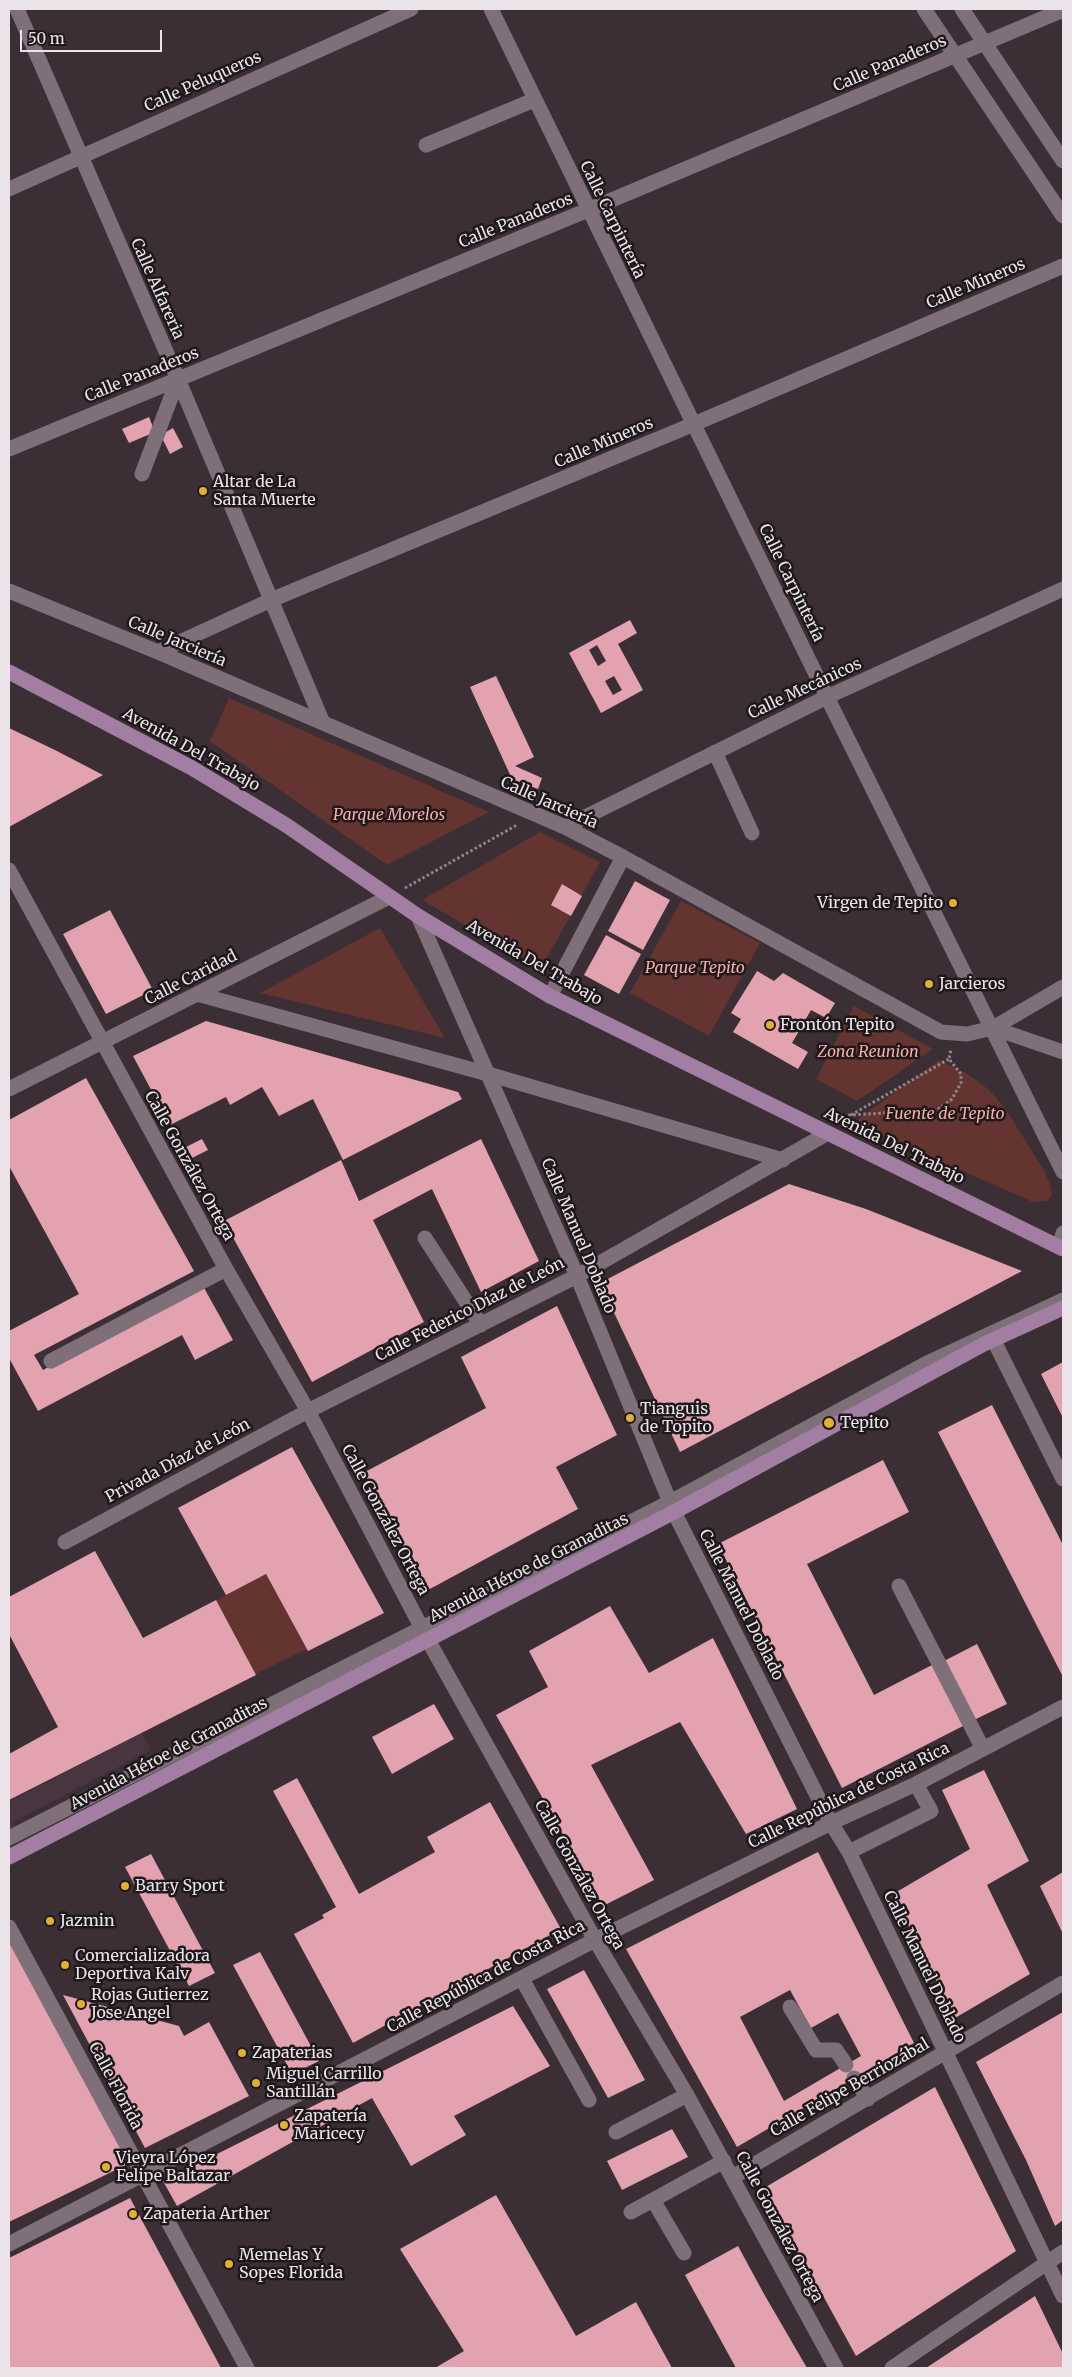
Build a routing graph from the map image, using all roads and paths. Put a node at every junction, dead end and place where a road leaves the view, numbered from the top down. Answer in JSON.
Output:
{"nodes":[{"id":1,"x":17,"y":9,"type":"edge"},
{"id":2,"x":411,"y":9,"type":"edge"},
{"id":3,"x":491,"y":9,"type":"edge"},
{"id":4,"x":924,"y":9,"type":"edge"},
{"id":5,"x":962,"y":9,"type":"edge"},
{"id":6,"x":1063,"y":10,"type":"edge"},
{"id":7,"x":985,"y":43,"type":"junction"},
{"id":8,"x":955,"y":56,"type":"junction"},
{"id":9,"x":534,"y":100,"type":"junction"},
{"id":10,"x":426,"y":145,"type":"dead end"},
{"id":11,"x":79,"y":156,"type":"junction"},
{"id":12,"x":1063,"y":161,"type":"edge"},
{"id":13,"x":9,"y":189,"type":"edge"},
{"id":14,"x":588,"y":210,"type":"junction"},
{"id":15,"x":1063,"y":216,"type":"edge"},
{"id":16,"x":1063,"y":266,"type":"edge"},
{"id":17,"x":178,"y":379,"type":"junction"},
{"id":18,"x":694,"y":424,"type":"junction"},
{"id":19,"x":9,"y":449,"type":"edge"},
{"id":20,"x":142,"y":474,"type":"dead end"},
{"id":21,"x":1063,"y":589,"type":"edge"},
{"id":22,"x":9,"y":590,"type":"edge"},
{"id":23,"x":271,"y":600,"type":"junction"},
{"id":24,"x":158,"y":652,"type":"junction"},
{"id":25,"x":9,"y":672,"type":"edge"},
{"id":26,"x":827,"y":697,"type":"junction"},
{"id":27,"x":323,"y":723,"type":"junction"},
{"id":28,"x":715,"y":752,"type":"junction"},
{"id":29,"x":535,"y":815,"type":"junction"},
{"id":30,"x":565,"y":828,"type":"junction"},
{"id":31,"x":752,"y":832,"type":"dead end"},
{"id":32,"x":623,"y":857,"type":"junction"},
{"id":33,"x":9,"y":870,"type":"edge"},
{"id":34,"x":389,"y":897,"type":"junction"},
{"id":35,"x":418,"y":916,"type":"junction"},
{"id":36,"x":1063,"y":987,"type":"edge"},
{"id":37,"x":197,"y":994,"type":"junction"},
{"id":38,"x":550,"y":996,"type":"junction"},
{"id":39,"x":992,"y":1028,"type":"junction"},
{"id":40,"x":954,"y":1035,"type":"junction"},
{"id":41,"x":102,"y":1042,"type":"junction"},
{"id":42,"x":1063,"y":1052,"type":"edge"},
{"id":43,"x":949,"y":1059,"type":"junction"},
{"id":44,"x":488,"y":1074,"type":"junction"},
{"id":45,"x":9,"y":1089,"type":"edge"},
{"id":46,"x":850,"y":1115,"type":"junction"},
{"id":47,"x":825,"y":1132,"type":"junction"},
{"id":48,"x":783,"y":1160,"type":"junction"},
{"id":49,"x":1063,"y":1172,"type":"edge"},
{"id":50,"x":425,"y":1238,"type":"dead end"},
{"id":51,"x":1062,"y":1243,"type":"edge"},
{"id":52,"x":226,"y":1269,"type":"junction"},
{"id":53,"x":577,"y":1276,"type":"junction"},
{"id":54,"x":1063,"y":1300,"type":"edge"},
{"id":55,"x":1063,"y":1308,"type":"edge"},
{"id":56,"x":481,"y":1325,"type":"junction"},
{"id":57,"x":993,"y":1339,"type":"junction"},
{"id":58,"x":51,"y":1361,"type":"dead end"},
{"id":59,"x":308,"y":1410,"type":"junction"},
{"id":60,"x":1063,"y":1479,"type":"edge"},
{"id":61,"x":672,"y":1507,"type":"junction"},
{"id":62,"x":65,"y":1542,"type":"dead end"},
{"id":63,"x":899,"y":1586,"type":"dead end"},
{"id":64,"x":425,"y":1634,"type":"junction"},
{"id":65,"x":1063,"y":1707,"type":"edge"},
{"id":66,"x":983,"y":1749,"type":"junction"},
{"id":67,"x":916,"y":1784,"type":"junction"},
{"id":68,"x":831,"y":1823,"type":"junction"},
{"id":69,"x":9,"y":1838,"type":"edge"},
{"id":70,"x":849,"y":1852,"type":"junction"},
{"id":71,"x":9,"y":1857,"type":"edge"},
{"id":72,"x":9,"y":1927,"type":"edge"},
{"id":73,"x":595,"y":1940,"type":"junction"},
{"id":74,"x":522,"y":1979,"type":"junction"},
{"id":75,"x":1063,"y":1983,"type":"edge"},
{"id":76,"x":790,"y":2007,"type":"dead end"},
{"id":77,"x":946,"y":2052,"type":"junction"},
{"id":78,"x":846,"y":2065,"type":"dead end"},
{"id":79,"x":854,"y":2078,"type":"dead end"},
{"id":80,"x":687,"y":2095,"type":"junction"},
{"id":81,"x":868,"y":2098,"type":"junction"},
{"id":82,"x":589,"y":2100,"type":"dead end"},
{"id":83,"x":616,"y":2132,"type":"dead end"},
{"id":84,"x":724,"y":2161,"type":"junction"},
{"id":85,"x":144,"y":2176,"type":"junction"},
{"id":86,"x":733,"y":2177,"type":"junction"},
{"id":87,"x":653,"y":2200,"type":"junction"},
{"id":88,"x":631,"y":2212,"type":"dead end"},
{"id":89,"x":9,"y":2244,"type":"edge"},
{"id":90,"x":1063,"y":2252,"type":"edge"},
{"id":91,"x":684,"y":2253,"type":"dead end"},
{"id":92,"x":1048,"y":2262,"type":"junction"},
{"id":93,"x":1063,"y":2296,"type":"edge"},
{"id":94,"x":247,"y":2368,"type":"edge"},
{"id":95,"x":836,"y":2368,"type":"edge"},
{"id":96,"x":892,"y":2368,"type":"edge"}],
"edges":[{"from":1,"to":11,"type":"street","name":"Calle Alfareria"},
{"from":2,"to":11,"type":"street","name":"Calle Peluqueros"},
{"from":3,"to":9,"type":"street","name":"Calle Carpintería"},
{"from":4,"to":8,"type":"street"},
{"from":5,"to":7,"type":"street"},
{"from":6,"to":7,"type":"street","name":"Calle Panaderos"},
{"from":7,"to":8,"type":"street","name":"Calle Panaderos"},
{"from":7,"to":12,"type":"street"},
{"from":8,"to":14,"type":"street","name":"Calle Panaderos"},
{"from":8,"to":15,"type":"street"},
{"from":9,"to":10,"type":"street"},
{"from":9,"to":14,"type":"street","name":"Calle Carpintería"},
{"from":11,"to":13,"type":"street","name":"Calle Peluqueros"},
{"from":11,"to":17,"type":"street","name":"Calle Alfareria"},
{"from":14,"to":17,"type":"street","name":"Calle Panaderos"},
{"from":14,"to":18,"type":"street","name":"Calle Carpintería"},
{"from":16,"to":18,"type":"street","name":"Calle Mineros"},
{"from":17,"to":19,"type":"street","name":"Calle Panaderos"},
{"from":17,"to":20,"type":"street"},
{"from":17,"to":23,"type":"street","name":"Calle Alfareria"},
{"from":18,"to":23,"type":"street","name":"Calle Mineros"},
{"from":18,"to":26,"type":"street","name":"Calle Carpintería"},
{"from":21,"to":26,"type":"street","name":"Calle Mecánicos"},
{"from":22,"to":24,"type":"street","name":"Calle Jarciería"},
{"from":23,"to":24,"type":"street","name":"Calle Mineros"},
{"from":23,"to":27,"type":"street","name":"Calle Alfareria"},
{"from":24,"to":27,"type":"street","name":"Calle Jarciería"},
{"from":25,"to":34,"type":"main road","name":"Avenida Del Trabajo"},
{"from":26,"to":28,"type":"street","name":"Calle Mecánicos"},
{"from":26,"to":39,"type":"street","name":"Calle Carpintería"},
{"from":27,"to":29,"type":"street","name":"Calle Jarciería"},
{"from":28,"to":30,"type":"street","name":"Calle Mecánicos"},
{"from":28,"to":31,"type":"street"},
{"from":29,"to":30,"type":"street","name":"Calle Jarciería"},
{"from":29,"to":34,"type":"path"},
{"from":30,"to":32,"type":"street","name":"Calle Jarciería"},
{"from":32,"to":38,"type":"street"},
{"from":32,"to":40,"type":"street","name":"Calle Jarciería"},
{"from":33,"to":41,"type":"street","name":"Calle González Ortega"},
{"from":34,"to":35,"type":"main road","name":"Avenida Del Trabajo"},
{"from":34,"to":37,"type":"street","name":"Calle Caridad"},
{"from":35,"to":38,"type":"main road","name":"Avenida Del Trabajo"},
{"from":35,"to":44,"type":"street","name":"Calle Manuel Doblado"},
{"from":36,"to":39,"type":"street"},
{"from":37,"to":41,"type":"street","name":"Calle Caridad"},
{"from":37,"to":44,"type":"street"},
{"from":38,"to":47,"type":"main road","name":"Avenida Del Trabajo"},
{"from":39,"to":40,"type":"street"},
{"from":39,"to":42,"type":"street"},
{"from":39,"to":49,"type":"street","name":"Calle Carpintería"},
{"from":40,"to":43,"type":"path"},
{"from":41,"to":45,"type":"street","name":"Calle Caridad"},
{"from":41,"to":52,"type":"street","name":"Calle González Ortega"},
{"from":43,"to":46,"type":"path"},
{"from":43,"to":46,"type":"path"},
{"from":44,"to":48,"type":"street"},
{"from":44,"to":53,"type":"street","name":"Calle Manuel Doblado"},
{"from":46,"to":47,"type":"path"},
{"from":47,"to":48,"type":"street","name":"Calle Federico Díaz de León"},
{"from":47,"to":51,"type":"main road","name":"Avenida Del Trabajo"},
{"from":48,"to":53,"type":"street","name":"Calle Federico Díaz de León"},
{"from":50,"to":56,"type":"street"},
{"from":52,"to":58,"type":"street"},
{"from":52,"to":59,"type":"street","name":"Calle González Ortega"},
{"from":53,"to":56,"type":"street","name":"Calle Federico Díaz de León"},
{"from":53,"to":61,"type":"street","name":"Calle Manuel Doblado"},
{"from":54,"to":61,"type":"street"},
{"from":55,"to":57,"type":"main road","name":"Avenida Héroe de Granaditas"},
{"from":56,"to":59,"type":"street","name":"Calle Federico Díaz de León"},
{"from":57,"to":60,"type":"street"},
{"from":57,"to":61,"type":"main road","name":"Avenida Héroe de Granaditas"},
{"from":59,"to":62,"type":"street","name":"Privada Díaz de León"},
{"from":59,"to":64,"type":"street","name":"Calle González Ortega"},
{"from":61,"to":64,"type":"main road","name":"Avenida Héroe de Granaditas"},
{"from":61,"to":68,"type":"street","name":"Calle Manuel Doblado"},
{"from":63,"to":66,"type":"street"},
{"from":64,"to":69,"type":"street"},
{"from":64,"to":71,"type":"main road","name":"Avenida Héroe de Granaditas"},
{"from":64,"to":73,"type":"street","name":"Calle González Ortega"},
{"from":65,"to":66,"type":"street","name":"Calle República de Costa Rica"},
{"from":66,"to":67,"type":"street","name":"Calle República de Costa Rica"},
{"from":67,"to":68,"type":"street","name":"Calle República de Costa Rica"},
{"from":67,"to":70,"type":"street"},
{"from":68,"to":70,"type":"street","name":"Calle Manuel Doblado"},
{"from":68,"to":73,"type":"street","name":"Calle República de Costa Rica"},
{"from":70,"to":77,"type":"street","name":"Calle Manuel Doblado"},
{"from":72,"to":85,"type":"street","name":"Calle Florida"},
{"from":73,"to":74,"type":"street","name":"Calle República de Costa Rica"},
{"from":73,"to":80,"type":"street","name":"Calle González Ortega"},
{"from":74,"to":82,"type":"street"},
{"from":74,"to":85,"type":"street","name":"Calle República de Costa Rica"},
{"from":75,"to":77,"type":"street","name":"Calle Felipe Berriozábal"},
{"from":76,"to":78,"type":"street"},
{"from":77,"to":81,"type":"street","name":"Calle Felipe Berriozábal"},
{"from":77,"to":92,"type":"street","name":"Calle Manuel Doblado"},
{"from":79,"to":81,"type":"street"},
{"from":80,"to":83,"type":"street"},
{"from":80,"to":84,"type":"street","name":"Calle González Ortega"},
{"from":81,"to":86,"type":"street","name":"Calle Felipe Berriozábal"},
{"from":84,"to":86,"type":"street","name":"Calle González Ortega"},
{"from":84,"to":87,"type":"street"},
{"from":85,"to":89,"type":"street","name":"Calle República de Costa Rica"},
{"from":85,"to":94,"type":"street","name":"Calle Florida"},
{"from":86,"to":95,"type":"street","name":"Calle González Ortega"},
{"from":87,"to":88,"type":"street"},
{"from":87,"to":91,"type":"street"},
{"from":90,"to":92,"type":"street"},
{"from":92,"to":93,"type":"street","name":"Calle Manuel Doblado"},
{"from":92,"to":96,"type":"street"}]}
